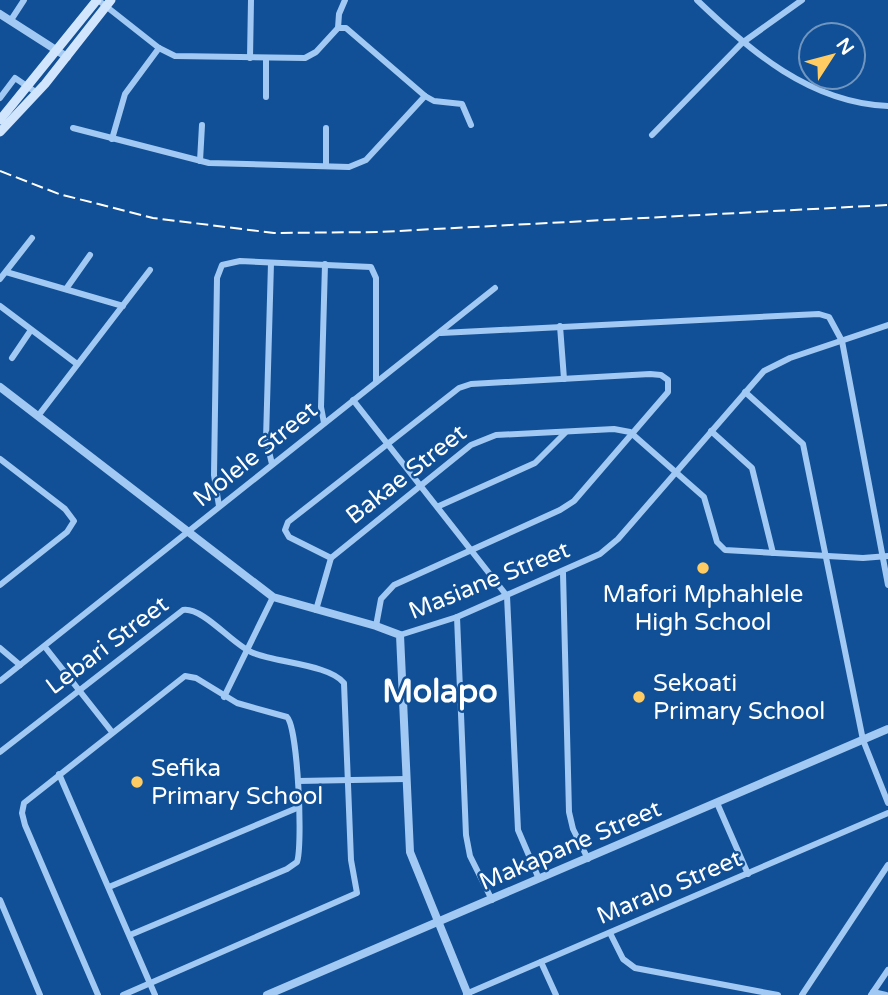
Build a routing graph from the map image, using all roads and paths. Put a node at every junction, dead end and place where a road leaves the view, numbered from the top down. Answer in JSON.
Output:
{"nodes":[{"id":1,"x":24,"y":0,"type":"edge"},
{"id":2,"x":97,"y":0,"type":"edge"},
{"id":3,"x":251,"y":0,"type":"edge"},
{"id":4,"x":345,"y":0,"type":"edge"},
{"id":5,"x":697,"y":0,"type":"edge"},
{"id":6,"x":802,"y":0,"type":"edge"},
{"id":7,"x":109,"y":3,"type":"edge"},
{"id":8,"x":0,"y":14,"type":"edge"},
{"id":9,"x":11,"y":20,"type":"junction"},
{"id":10,"x":338,"y":28,"type":"junction"},
{"id":11,"x":742,"y":43,"type":"junction"},
{"id":12,"x":159,"y":48,"type":"junction"},
{"id":13,"x":58,"y":50,"type":"junction"},
{"id":14,"x":67,"y":57,"type":"junction"},
{"id":15,"x":250,"y":58,"type":"junction"},
{"id":16,"x":266,"y":58,"type":"junction"},
{"id":17,"x":33,"y":90,"type":"junction"},
{"id":18,"x":425,"y":96,"type":"junction"},
{"id":19,"x":266,"y":97,"type":"dead end"},
{"id":20,"x":0,"y":98,"type":"edge"},
{"id":21,"x":888,"y":106,"type":"edge"},
{"id":22,"x":0,"y":120,"type":"edge"},
{"id":23,"x":202,"y":125,"type":"dead end"},
{"id":24,"x":471,"y":125,"type":"dead end"},
{"id":25,"x":74,"y":128,"type":"dead end"},
{"id":26,"x":327,"y":128,"type":"dead end"},
{"id":27,"x":0,"y":132,"type":"edge"},
{"id":28,"x":652,"y":135,"type":"dead end"},
{"id":29,"x":112,"y":139,"type":"junction"},
{"id":30,"x":200,"y":161,"type":"junction"},
{"id":31,"x":326,"y":166,"type":"junction"},
{"id":32,"x":32,"y":238,"type":"dead end"},
{"id":33,"x":90,"y":255,"type":"dead end"},
{"id":34,"x":271,"y":262,"type":"junction"},
{"id":35,"x":325,"y":264,"type":"junction"},
{"id":36,"x":150,"y":270,"type":"dead end"},
{"id":37,"x":6,"y":272,"type":"junction"},
{"id":38,"x":0,"y":279,"type":"edge"},
{"id":39,"x":495,"y":288,"type":"dead end"},
{"id":40,"x":65,"y":289,"type":"junction"},
{"id":41,"x":0,"y":306,"type":"edge"},
{"id":42,"x":123,"y":306,"type":"junction"},
{"id":43,"x":888,"y":326,"type":"edge"},
{"id":44,"x":560,"y":327,"type":"junction"},
{"id":45,"x":32,"y":330,"type":"junction"},
{"id":46,"x":441,"y":332,"type":"junction"},
{"id":47,"x":842,"y":341,"type":"junction"},
{"id":48,"x":12,"y":358,"type":"dead end"},
{"id":49,"x":77,"y":364,"type":"junction"},
{"id":50,"x":564,"y":379,"type":"junction"},
{"id":51,"x":376,"y":382,"type":"junction"},
{"id":52,"x":1,"y":388,"type":"edge"},
{"id":53,"x":744,"y":391,"type":"junction"},
{"id":54,"x":353,"y":400,"type":"junction"},
{"id":55,"x":37,"y":416,"type":"junction"},
{"id":56,"x":324,"y":423,"type":"junction"},
{"id":57,"x":711,"y":431,"type":"junction"},
{"id":58,"x":565,"y":433,"type":"junction"},
{"id":59,"x":634,"y":434,"type":"junction"},
{"id":60,"x":387,"y":443,"type":"junction"},
{"id":61,"x":0,"y":459,"type":"edge"},
{"id":62,"x":272,"y":464,"type":"junction"},
{"id":63,"x":676,"y":471,"type":"junction"},
{"id":64,"x":420,"y":484,"type":"junction"},
{"id":65,"x":219,"y":506,"type":"junction"},
{"id":66,"x":439,"y":506,"type":"junction"},
{"id":67,"x":187,"y":533,"type":"junction"},
{"id":68,"x":472,"y":549,"type":"junction"},
{"id":69,"x":773,"y":553,"type":"junction"},
{"id":70,"x":828,"y":557,"type":"junction"},
{"id":71,"x":885,"y":557,"type":"edge"},
{"id":72,"x":331,"y":558,"type":"junction"},
{"id":73,"x":563,"y":573,"type":"junction"},
{"id":74,"x":0,"y":585,"type":"edge"},
{"id":75,"x":888,"y":585,"type":"edge"},
{"id":76,"x":507,"y":596,"type":"junction"},
{"id":77,"x":273,"y":597,"type":"junction"},
{"id":78,"x":316,"y":610,"type":"junction"},
{"id":79,"x":457,"y":617,"type":"junction"},
{"id":80,"x":376,"y":625,"type":"junction"},
{"id":81,"x":400,"y":635,"type":"junction"},
{"id":82,"x":45,"y":647,"type":"junction"},
{"id":83,"x":0,"y":648,"type":"edge"},
{"id":84,"x":246,"y":650,"type":"junction"},
{"id":85,"x":20,"y":665,"type":"junction"},
{"id":86,"x":0,"y":681,"type":"edge"},
{"id":87,"x":79,"y":690,"type":"junction"},
{"id":88,"x":224,"y":697,"type":"junction"},
{"id":89,"x":888,"y":729,"type":"edge"},
{"id":90,"x":112,"y":733,"type":"junction"},
{"id":91,"x":863,"y":740,"type":"junction"},
{"id":92,"x":0,"y":752,"type":"edge"},
{"id":93,"x":60,"y":774,"type":"junction"},
{"id":94,"x":405,"y":779,"type":"junction"},
{"id":95,"x":350,"y":780,"type":"junction"},
{"id":96,"x":298,"y":781,"type":"junction"},
{"id":97,"x":717,"y":803,"type":"junction"},
{"id":98,"x":888,"y":803,"type":"edge"},
{"id":99,"x":297,"y":808,"type":"junction"},
{"id":100,"x":888,"y":813,"type":"edge"},
{"id":101,"x":588,"y":859,"type":"junction"},
{"id":102,"x":888,"y":865,"type":"edge"},
{"id":103,"x":748,"y":874,"type":"junction"},
{"id":104,"x":539,"y":879,"type":"junction"},
{"id":105,"x":109,"y":887,"type":"junction"},
{"id":106,"x":0,"y":900,"type":"edge"},
{"id":107,"x":492,"y":900,"type":"junction"},
{"id":108,"x":438,"y":923,"type":"junction"},
{"id":109,"x":610,"y":933,"type":"junction"},
{"id":110,"x":130,"y":935,"type":"junction"},
{"id":111,"x":541,"y":962,"type":"junction"},
{"id":112,"x":888,"y":970,"type":"edge"},
{"id":113,"x":150,"y":984,"type":"junction"},
{"id":114,"x":872,"y":994,"type":"edge"},
{"id":115,"x":40,"y":995,"type":"edge"},
{"id":116,"x":98,"y":995,"type":"edge"},
{"id":117,"x":123,"y":995,"type":"edge"},
{"id":118,"x":155,"y":995,"type":"edge"},
{"id":119,"x":267,"y":995,"type":"edge"},
{"id":120,"x":467,"y":995,"type":"edge"},
{"id":121,"x":556,"y":995,"type":"edge"},
{"id":122,"x":778,"y":995,"type":"edge"},
{"id":123,"x":802,"y":995,"type":"edge"},
{"id":124,"x":886,"y":995,"type":"edge"}],
"edges":[{"from":1,"to":9,"type":"street"},
{"from":2,"to":7,"type":"street"},
{"from":2,"to":13,"type":"main road"},
{"from":3,"to":15,"type":"street"},
{"from":4,"to":10,"type":"street"},
{"from":5,"to":11,"type":"street"},
{"from":6,"to":11,"type":"street"},
{"from":7,"to":12,"type":"street"},
{"from":7,"to":14,"type":"main road"},
{"from":8,"to":9,"type":"street"},
{"from":9,"to":13,"type":"street"},
{"from":10,"to":16,"type":"street"},
{"from":10,"to":18,"type":"street"},
{"from":11,"to":21,"type":"street"},
{"from":11,"to":28,"type":"street"},
{"from":12,"to":15,"type":"street"},
{"from":12,"to":29,"type":"street"},
{"from":13,"to":14,"type":"street"},
{"from":13,"to":17,"type":"main road"},
{"from":14,"to":17,"type":"main road"},
{"from":15,"to":16,"type":"street"},
{"from":16,"to":19,"type":"street"},
{"from":17,"to":20,"type":"street"},
{"from":17,"to":22,"type":"main road"},
{"from":17,"to":27,"type":"main road"},
{"from":18,"to":24,"type":"street"},
{"from":18,"to":31,"type":"street"},
{"from":23,"to":30,"type":"street"},
{"from":25,"to":29,"type":"street"},
{"from":26,"to":31,"type":"street"},
{"from":29,"to":30,"type":"street"},
{"from":30,"to":31,"type":"street"},
{"from":32,"to":37,"type":"street"},
{"from":33,"to":40,"type":"street"},
{"from":34,"to":35,"type":"street"},
{"from":34,"to":62,"type":"street"},
{"from":34,"to":65,"type":"street"},
{"from":35,"to":51,"type":"street"},
{"from":35,"to":56,"type":"street"},
{"from":36,"to":42,"type":"street"},
{"from":37,"to":38,"type":"street"},
{"from":37,"to":40,"type":"street"},
{"from":39,"to":46,"type":"street","name":"Molele Street"},
{"from":40,"to":42,"type":"street"},
{"from":41,"to":45,"type":"street"},
{"from":42,"to":49,"type":"street"},
{"from":43,"to":47,"type":"street","name":"Masiane Street"},
{"from":44,"to":46,"type":"street"},
{"from":44,"to":47,"type":"street"},
{"from":44,"to":50,"type":"street"},
{"from":45,"to":48,"type":"street"},
{"from":45,"to":49,"type":"street"},
{"from":46,"to":51,"type":"street","name":"Molele Street"},
{"from":47,"to":53,"type":"street","name":"Masiane Street"},
{"from":47,"to":71,"type":"street"},
{"from":49,"to":55,"type":"street"},
{"from":50,"to":59,"type":"street"},
{"from":50,"to":60,"type":"street"},
{"from":51,"to":54,"type":"street","name":"Molele Street"},
{"from":52,"to":55,"type":"street","name":"Masiane Street"},
{"from":53,"to":57,"type":"street","name":"Masiane Street"},
{"from":53,"to":70,"type":"street"},
{"from":54,"to":56,"type":"street","name":"Molele Street"},
{"from":54,"to":60,"type":"street"},
{"from":55,"to":67,"type":"street","name":"Masiane Street"},
{"from":56,"to":62,"type":"street","name":"Molele Street"},
{"from":57,"to":63,"type":"street","name":"Masiane Street"},
{"from":57,"to":69,"type":"street"},
{"from":58,"to":59,"type":"street","name":"Bakae Street"},
{"from":58,"to":64,"type":"street","name":"Bakae Street"},
{"from":58,"to":66,"type":"street"},
{"from":59,"to":63,"type":"street"},
{"from":59,"to":68,"type":"street"},
{"from":60,"to":64,"type":"street"},
{"from":60,"to":72,"type":"street"},
{"from":61,"to":74,"type":"street"},
{"from":62,"to":65,"type":"street","name":"Molele Street"},
{"from":63,"to":69,"type":"street"},
{"from":63,"to":73,"type":"street","name":"Masiane Street"},
{"from":64,"to":66,"type":"street"},
{"from":64,"to":72,"type":"street","name":"Bakae Street"},
{"from":65,"to":67,"type":"street","name":"Molele Street"},
{"from":66,"to":68,"type":"street"},
{"from":67,"to":77,"type":"street","name":"Masiane Street"},
{"from":67,"to":82,"type":"street","name":"Molele Street"},
{"from":68,"to":76,"type":"street"},
{"from":68,"to":80,"type":"street"},
{"from":69,"to":70,"type":"street"},
{"from":70,"to":71,"type":"street"},
{"from":70,"to":91,"type":"street"},
{"from":71,"to":75,"type":"street"},
{"from":72,"to":78,"type":"street"},
{"from":73,"to":76,"type":"street","name":"Masiane Street"},
{"from":73,"to":101,"type":"street"},
{"from":76,"to":79,"type":"street","name":"Masiane Street"},
{"from":76,"to":104,"type":"street"},
{"from":77,"to":78,"type":"street","name":"Masiane Street"},
{"from":77,"to":84,"type":"street"},
{"from":78,"to":80,"type":"street","name":"Masiane Street"},
{"from":79,"to":81,"type":"street","name":"Masiane Street"},
{"from":79,"to":107,"type":"street"},
{"from":80,"to":81,"type":"street","name":"Masiane Street"},
{"from":81,"to":94,"type":"street"},
{"from":82,"to":85,"type":"street","name":"Molele Street"},
{"from":82,"to":87,"type":"street"},
{"from":83,"to":85,"type":"street"},
{"from":84,"to":87,"type":"street","name":"Lebari Street"},
{"from":84,"to":88,"type":"street"},
{"from":84,"to":95,"type":"street","name":"Lebari Street"},
{"from":85,"to":86,"type":"street","name":"Molele Street"},
{"from":87,"to":90,"type":"street"},
{"from":87,"to":92,"type":"street","name":"Lebari Street"},
{"from":88,"to":90,"type":"street"},
{"from":88,"to":96,"type":"street"},
{"from":89,"to":91,"type":"street","name":"Makapane Street"},
{"from":90,"to":93,"type":"street"},
{"from":91,"to":97,"type":"street","name":"Makapane Street"},
{"from":91,"to":98,"type":"street"},
{"from":93,"to":105,"type":"street"},
{"from":93,"to":116,"type":"street"},
{"from":94,"to":95,"type":"street"},
{"from":94,"to":108,"type":"street"},
{"from":95,"to":96,"type":"street"},
{"from":95,"to":113,"type":"street"},
{"from":96,"to":99,"type":"street"},
{"from":97,"to":101,"type":"street","name":"Makapane Street"},
{"from":97,"to":103,"type":"street"},
{"from":99,"to":105,"type":"street"},
{"from":99,"to":110,"type":"street"},
{"from":100,"to":103,"type":"street","name":"Maralo Street"},
{"from":101,"to":104,"type":"street","name":"Makapane Street"},
{"from":102,"to":123,"type":"street"},
{"from":103,"to":109,"type":"street","name":"Maralo Street"},
{"from":104,"to":107,"type":"street","name":"Makapane Street"},
{"from":105,"to":110,"type":"street"},
{"from":106,"to":115,"type":"street"},
{"from":107,"to":108,"type":"street","name":"Makapane Street"},
{"from":108,"to":119,"type":"street","name":"Makapane Street"},
{"from":108,"to":120,"type":"street"},
{"from":109,"to":111,"type":"street","name":"Maralo Street"},
{"from":109,"to":122,"type":"street"},
{"from":110,"to":113,"type":"street"},
{"from":111,"to":120,"type":"street","name":"Maralo Street"},
{"from":111,"to":121,"type":"street"},
{"from":112,"to":114,"type":"street"},
{"from":113,"to":117,"type":"street"},
{"from":113,"to":118,"type":"street"},
{"from":114,"to":124,"type":"street"}]}
